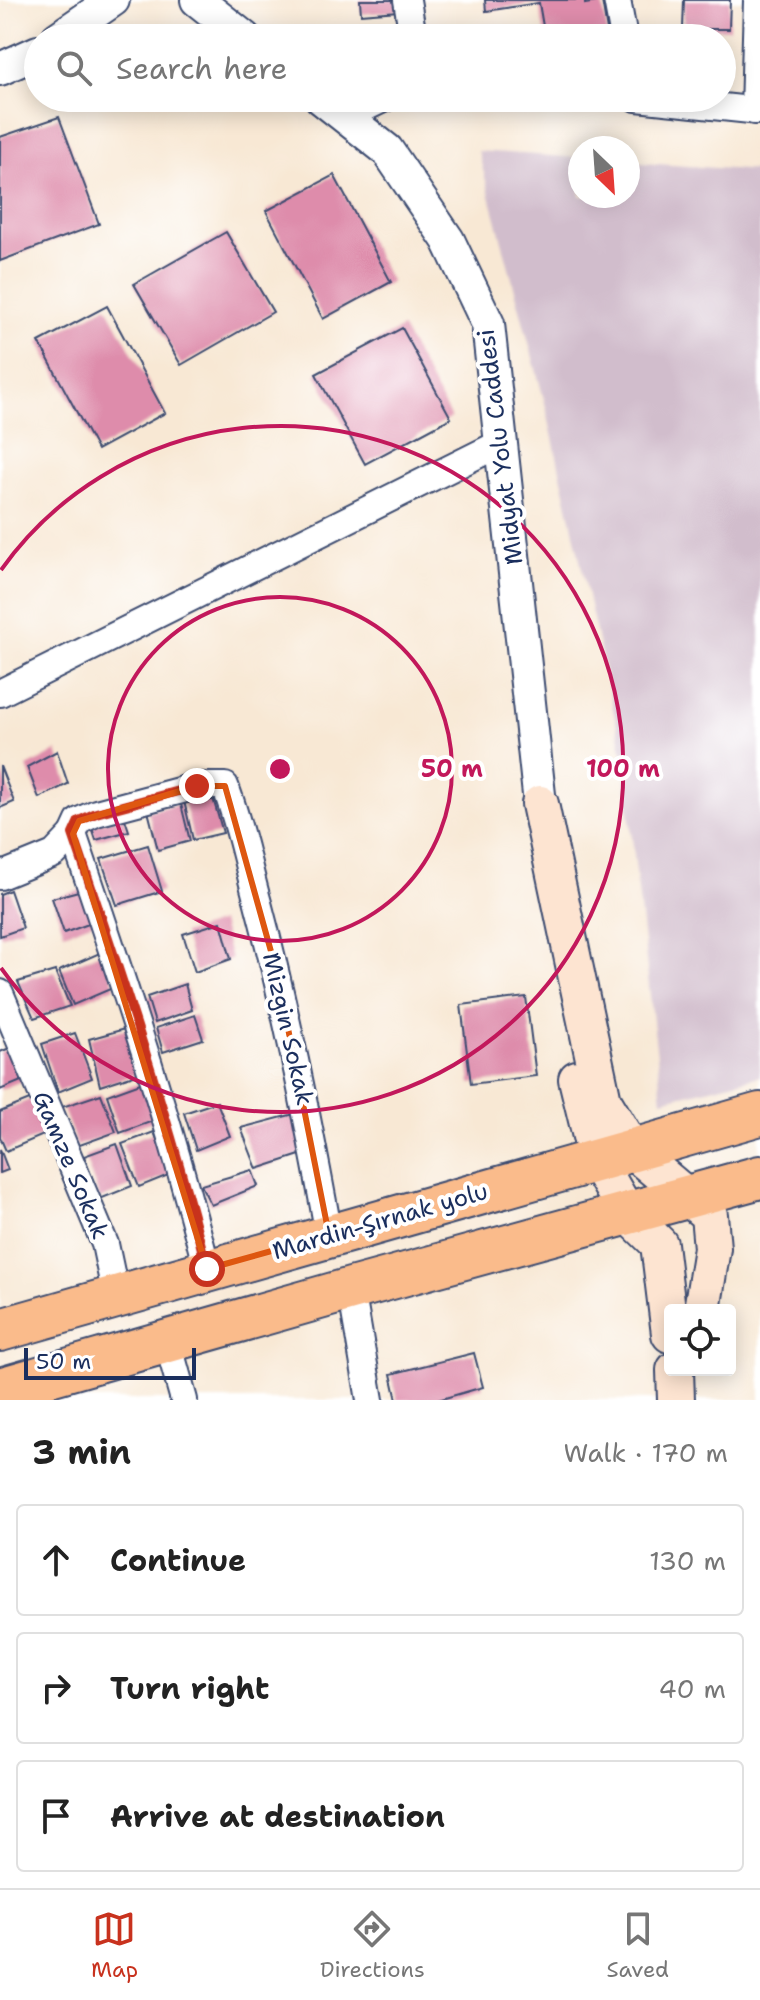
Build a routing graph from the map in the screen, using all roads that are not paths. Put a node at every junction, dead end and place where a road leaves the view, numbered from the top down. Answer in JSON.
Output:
{"nodes":[{"id":1,"x":113,"y":0,"type":"edge"},
{"id":2,"x":197,"y":0,"type":"edge"},
{"id":3,"x":407,"y":0,"type":"edge"},
{"id":4,"x":617,"y":0,"type":"edge"},
{"id":5,"x":757,"y":0,"type":"edge"},
{"id":6,"x":78,"y":24,"type":"edge"},
{"id":7,"x":227,"y":24,"type":"edge"},
{"id":8,"x":411,"y":24,"type":"edge"},
{"id":9,"x":621,"y":24,"type":"edge"},
{"id":10,"x":24,"y":58,"type":"edge"},
{"id":11,"x":0,"y":69,"type":"edge"},
{"id":12,"x":736,"y":109,"type":"edge"},
{"id":13,"x":757,"y":111,"type":"edge"},
{"id":14,"x":339,"y":112,"type":"edge"},
{"id":15,"x":501,"y":443,"type":"junction"},
{"id":16,"x":0,"y":693,"type":"edge"},
{"id":17,"x":540,"y":804,"type":"joint"},
{"id":18,"x":73,"y":834,"type":"junction"},
{"id":19,"x":0,"y":876,"type":"edge"},
{"id":20,"x":0,"y":993,"type":"edge"},
{"id":21,"x":760,"y":1114,"type":"edge"},
{"id":22,"x":615,"y":1156,"type":"junction"},
{"id":23,"x":760,"y":1177,"type":"edge"},
{"id":24,"x":691,"y":1197,"type":"junction"},
{"id":25,"x":627,"y":1213,"type":"junction"},
{"id":26,"x":329,"y":1235,"type":"junction"},
{"id":27,"x":207,"y":1269,"type":"junction"},
{"id":28,"x":351,"y":1289,"type":"junction"},
{"id":29,"x":116,"y":1296,"type":"junction"},
{"id":30,"x":666,"y":1304,"type":"edge"},
{"id":31,"x":703,"y":1304,"type":"edge"},
{"id":32,"x":0,"y":1330,"type":"edge"},
{"id":33,"x":168,"y":1343,"type":"junction"},
{"id":34,"x":675,"y":1376,"type":"edge"},
{"id":35,"x":699,"y":1376,"type":"edge"},
{"id":36,"x":0,"y":1389,"type":"edge"},
{"id":37,"x":184,"y":1400,"type":"edge"},
{"id":38,"x":370,"y":1400,"type":"edge"},
{"id":39,"x":676,"y":1400,"type":"edge"},
{"id":40,"x":697,"y":1400,"type":"edge"}],
"edges":[{"from":1,"to":6,"type":"street"},
{"from":2,"to":7,"type":"street"},
{"from":3,"to":8,"type":"street"},
{"from":4,"to":9,"type":"street"},
{"from":5,"to":13,"type":"street"},
{"from":10,"to":11,"type":"street"},
{"from":12,"to":13,"type":"street"},
{"from":14,"to":15,"type":"street","name":"Midyat Yolu Caddesi"},
{"from":15,"to":16,"type":"street"},
{"from":15,"to":17,"type":"street","name":"Midyat Yolu Caddesi"},
{"from":17,"to":22,"type":"main road"},
{"from":18,"to":19,"type":"street"},
{"from":18,"to":26,"type":"street","name":"Mizgin Sokak"},
{"from":18,"to":27,"type":"street"},
{"from":20,"to":29,"type":"street","name":"Gamze Sokak"},
{"from":21,"to":22,"type":"highway","name":"Mardin-Şırnak yolu"},
{"from":22,"to":24,"type":"main road"},
{"from":22,"to":25,"type":"main road"},
{"from":22,"to":26,"type":"highway","name":"Mardin-Şırnak yolu"},
{"from":23,"to":24,"type":"highway"},
{"from":24,"to":25,"type":"highway"},
{"from":24,"to":31,"type":"main road"},
{"from":25,"to":28,"type":"highway"},
{"from":25,"to":30,"type":"main road"},
{"from":26,"to":27,"type":"highway","name":"Mardin-Şırnak yolu"},
{"from":27,"to":29,"type":"highway","name":"Mardin-Şırnak yolu"},
{"from":28,"to":33,"type":"highway"},
{"from":28,"to":38,"type":"street"},
{"from":29,"to":32,"type":"highway","name":"Mardin-Şırnak yolu"},
{"from":33,"to":36,"type":"highway"},
{"from":33,"to":37,"type":"street"},
{"from":34,"to":39,"type":"main road"},
{"from":35,"to":40,"type":"main road"}]}
